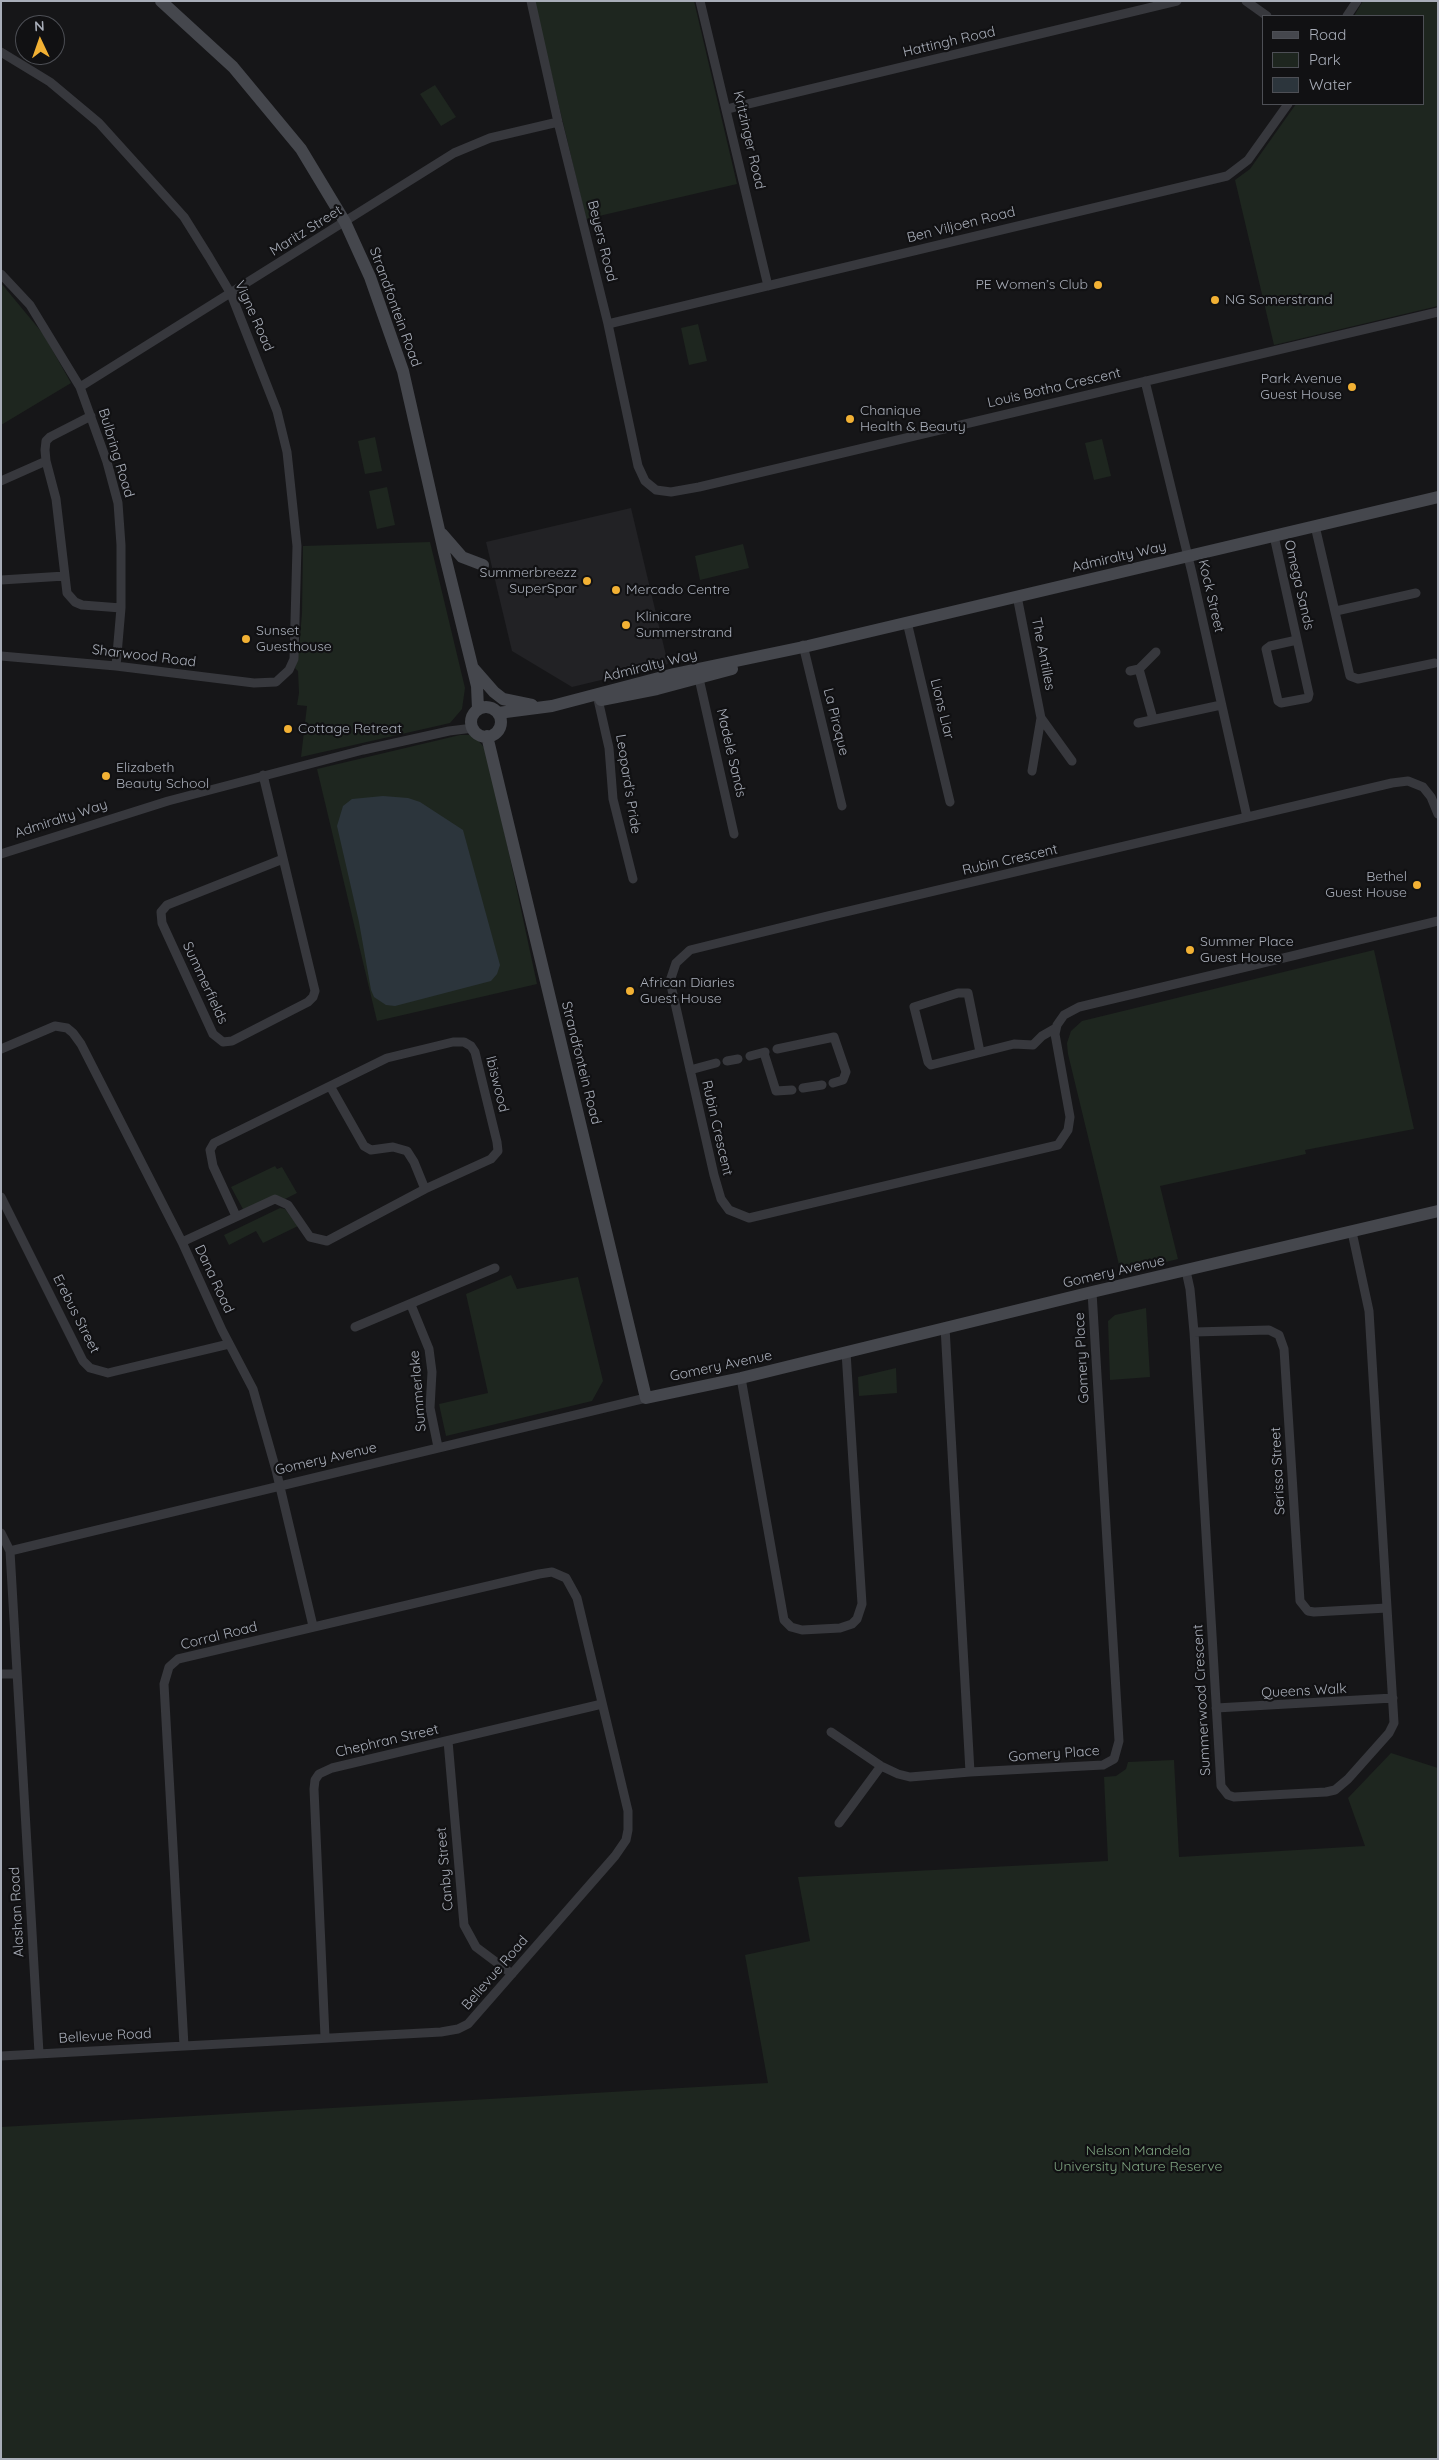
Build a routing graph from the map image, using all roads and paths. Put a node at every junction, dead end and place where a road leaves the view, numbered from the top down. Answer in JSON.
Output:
{"nodes":[{"id":1,"x":161,"y":1,"type":"edge"},
{"id":2,"x":531,"y":1,"type":"edge"},
{"id":3,"x":700,"y":1,"type":"edge"},
{"id":4,"x":1177,"y":1,"type":"edge"},
{"id":5,"x":1246,"y":1,"type":"edge"},
{"id":6,"x":1357,"y":1,"type":"edge"},
{"id":7,"x":1266,"y":15,"type":"edge"},
{"id":8,"x":1348,"y":15,"type":"edge"},
{"id":9,"x":1,"y":52,"type":"edge"},
{"id":10,"x":1287,"y":105,"type":"edge"},
{"id":11,"x":727,"y":109,"type":"junction"},
{"id":12,"x":558,"y":122,"type":"junction"},
{"id":13,"x":345,"y":222,"type":"junction"},
{"id":14,"x":1,"y":274,"type":"edge"},
{"id":15,"x":768,"y":286,"type":"junction"},
{"id":16,"x":231,"y":294,"type":"junction"},
{"id":17,"x":1438,"y":312,"type":"edge"},
{"id":18,"x":608,"y":324,"type":"junction"},
{"id":19,"x":1145,"y":381,"type":"junction"},
{"id":20,"x":80,"y":387,"type":"junction"},
{"id":21,"x":91,"y":416,"type":"junction"},
{"id":22,"x":46,"y":461,"type":"junction"},
{"id":23,"x":1,"y":481,"type":"edge"},
{"id":24,"x":649,"y":486,"type":"joint"},
{"id":25,"x":1438,"y":497,"type":"edge"},
{"id":26,"x":1315,"y":526,"type":"junction"},
{"id":27,"x":438,"y":528,"type":"junction"},
{"id":28,"x":1274,"y":536,"type":"junction"},
{"id":29,"x":1188,"y":556,"type":"junction"},
{"id":30,"x":483,"y":565,"type":"dead end"},
{"id":31,"x":65,"y":576,"type":"junction"},
{"id":32,"x":1,"y":580,"type":"edge"},
{"id":33,"x":1416,"y":593,"type":"dead end"},
{"id":34,"x":1017,"y":596,"type":"junction"},
{"id":35,"x":121,"y":608,"type":"junction"},
{"id":36,"x":1336,"y":611,"type":"junction"},
{"id":37,"x":907,"y":622,"type":"junction"},
{"id":38,"x":1297,"y":640,"type":"junction"},
{"id":39,"x":805,"y":647,"type":"junction"},
{"id":40,"x":1156,"y":652,"type":"dead end"},
{"id":41,"x":1,"y":656,"type":"edge"},
{"id":42,"x":1434,"y":663,"type":"dead end"},
{"id":43,"x":116,"y":666,"type":"junction"},
{"id":44,"x":472,"y":666,"type":"junction"},
{"id":45,"x":698,"y":674,"type":"junction"},
{"id":46,"x":283,"y":677,"type":"joint"},
{"id":47,"x":598,"y":697,"type":"junction"},
{"id":48,"x":1221,"y":704,"type":"junction"},
{"id":49,"x":552,"y":706,"type":"junction"},
{"id":50,"x":491,"y":713,"type":"junction"},
{"id":51,"x":1041,"y":718,"type":"junction"},
{"id":52,"x":1153,"y":720,"type":"junction"},
{"id":53,"x":1138,"y":724,"type":"dead end"},
{"id":54,"x":472,"y":725,"type":"junction"},
{"id":55,"x":487,"y":736,"type":"junction"},
{"id":56,"x":1072,"y":761,"type":"dead end"},
{"id":57,"x":1032,"y":771,"type":"dead end"},
{"id":58,"x":264,"y":776,"type":"junction"},
{"id":59,"x":950,"y":802,"type":"dead end"},
{"id":60,"x":842,"y":806,"type":"dead end"},
{"id":61,"x":1438,"y":814,"type":"edge"},
{"id":62,"x":1247,"y":818,"type":"junction"},
{"id":63,"x":734,"y":834,"type":"dead end"},
{"id":64,"x":1,"y":854,"type":"edge"},
{"id":65,"x":283,"y":859,"type":"junction"},
{"id":66,"x":633,"y":879,"type":"dead end"},
{"id":67,"x":1438,"y":921,"type":"edge"},
{"id":68,"x":1056,"y":1028,"type":"junction"},
{"id":69,"x":1,"y":1048,"type":"edge"},
{"id":70,"x":777,"y":1049,"type":"dead end"},
{"id":71,"x":980,"y":1052,"type":"junction"},
{"id":72,"x":750,"y":1056,"type":"dead end"},
{"id":73,"x":738,"y":1059,"type":"dead end"},
{"id":74,"x":727,"y":1061,"type":"dead end"},
{"id":75,"x":716,"y":1063,"type":"dead end"},
{"id":76,"x":690,"y":1070,"type":"junction"},
{"id":77,"x":833,"y":1083,"type":"dead end"},
{"id":78,"x":822,"y":1085,"type":"dead end"},
{"id":79,"x":330,"y":1086,"type":"junction"},
{"id":80,"x":803,"y":1088,"type":"dead end"},
{"id":81,"x":792,"y":1090,"type":"dead end"},
{"id":82,"x":426,"y":1189,"type":"junction"},
{"id":83,"x":1,"y":1197,"type":"edge"},
{"id":84,"x":1438,"y":1211,"type":"edge"},
{"id":85,"x":236,"y":1216,"type":"junction"},
{"id":86,"x":1352,"y":1232,"type":"junction"},
{"id":87,"x":182,"y":1242,"type":"junction"},
{"id":88,"x":495,"y":1268,"type":"dead end"},
{"id":89,"x":1186,"y":1271,"type":"junction"},
{"id":90,"x":1092,"y":1292,"type":"junction"},
{"id":91,"x":411,"y":1305,"type":"junction"},
{"id":92,"x":355,"y":1327,"type":"dead end"},
{"id":93,"x":946,"y":1327,"type":"junction"},
{"id":94,"x":1194,"y":1332,"type":"junction"},
{"id":95,"x":229,"y":1344,"type":"junction"},
{"id":96,"x":846,"y":1352,"type":"junction"},
{"id":97,"x":741,"y":1378,"type":"junction"},
{"id":98,"x":646,"y":1398,"type":"junction"},
{"id":99,"x":438,"y":1448,"type":"junction"},
{"id":100,"x":279,"y":1485,"type":"junction"},
{"id":101,"x":1,"y":1533,"type":"edge"},
{"id":102,"x":10,"y":1551,"type":"junction"},
{"id":103,"x":560,"y":1574,"type":"joint"},
{"id":104,"x":1387,"y":1608,"type":"junction"},
{"id":105,"x":313,"y":1626,"type":"junction"},
{"id":106,"x":1,"y":1674,"type":"edge"},
{"id":107,"x":17,"y":1674,"type":"junction"},
{"id":108,"x":1392,"y":1698,"type":"junction"},
{"id":109,"x":602,"y":1704,"type":"junction"},
{"id":110,"x":1216,"y":1708,"type":"junction"},
{"id":111,"x":831,"y":1732,"type":"dead end"},
{"id":112,"x":448,"y":1740,"type":"junction"},
{"id":113,"x":881,"y":1766,"type":"junction"},
{"id":114,"x":970,"y":1772,"type":"junction"},
{"id":115,"x":840,"y":1823,"type":"dead end"},
{"id":116,"x":512,"y":1974,"type":"junction"},
{"id":117,"x":325,"y":2037,"type":"junction"},
{"id":118,"x":184,"y":2046,"type":"junction"},
{"id":119,"x":39,"y":2053,"type":"junction"},
{"id":120,"x":1,"y":2056,"type":"edge"}],
"edges":[{"from":1,"to":13,"type":"main road","name":"Strandfontein Road"},
{"from":2,"to":12,"type":"street","name":"Beyers Road"},
{"from":3,"to":11,"type":"street","name":"Kritzinger Road"},
{"from":4,"to":11,"type":"street","name":"Hattingh Road"},
{"from":5,"to":7,"type":"street"},
{"from":6,"to":8,"type":"street"},
{"from":9,"to":16,"type":"street","name":"Vigne Road"},
{"from":10,"to":15,"type":"street","name":"Ben Viljoen Road"},
{"from":11,"to":15,"type":"street","name":"Kritzinger Road"},
{"from":12,"to":13,"type":"street","name":"Maritz Street"},
{"from":12,"to":18,"type":"street","name":"Beyers Road"},
{"from":13,"to":16,"type":"street","name":"Maritz Street"},
{"from":13,"to":27,"type":"main road","name":"Strandfontein Road"},
{"from":14,"to":20,"type":"street","name":"Bulbring Road"},
{"from":15,"to":18,"type":"street","name":"Ben Viljoen Road"},
{"from":16,"to":20,"type":"street","name":"Maritz Street"},
{"from":16,"to":46,"type":"street","name":"Vigne Road"},
{"from":17,"to":19,"type":"street","name":"Louis Botha Crescent"},
{"from":18,"to":24,"type":"street","name":"Beyers Road"},
{"from":19,"to":24,"type":"street","name":"Louis Botha Crescent"},
{"from":19,"to":29,"type":"street","name":"Kock Street"},
{"from":20,"to":21,"type":"street","name":"Bulbring Road"},
{"from":21,"to":22,"type":"street"},
{"from":21,"to":35,"type":"street","name":"Bulbring Road"},
{"from":22,"to":23,"type":"street"},
{"from":22,"to":31,"type":"street"},
{"from":25,"to":26,"type":"main road","name":"Admiralty Way"},
{"from":26,"to":28,"type":"main road","name":"Admiralty Way"},
{"from":26,"to":36,"type":"street"},
{"from":27,"to":30,"type":"main road"},
{"from":27,"to":44,"type":"main road","name":"Strandfontein Road"},
{"from":28,"to":29,"type":"main road","name":"Admiralty Way"},
{"from":28,"to":38,"type":"street","name":"Omega Sands"},
{"from":29,"to":34,"type":"main road","name":"Admiralty Way"},
{"from":29,"to":48,"type":"street","name":"Kock Street"},
{"from":31,"to":32,"type":"street"},
{"from":31,"to":35,"type":"street"},
{"from":33,"to":36,"type":"street"},
{"from":34,"to":37,"type":"main road","name":"Admiralty Way"},
{"from":34,"to":51,"type":"street","name":"The Antilles"},
{"from":35,"to":43,"type":"street","name":"Bulbring Road"},
{"from":36,"to":42,"type":"street"},
{"from":37,"to":39,"type":"main road","name":"Admiralty Way"},
{"from":37,"to":59,"type":"street","name":"Lions Liar"},
{"from":38,"to":38,"type":"street","name":"Omega Sands"},
{"from":39,"to":45,"type":"main road","name":"Admiralty Way"},
{"from":39,"to":60,"type":"street","name":"La Piroque"},
{"from":40,"to":52,"type":"street"},
{"from":41,"to":43,"type":"street","name":"Sharwood Road"},
{"from":43,"to":46,"type":"street","name":"Sharwood Road"},
{"from":44,"to":49,"type":"main road"},
{"from":44,"to":50,"type":"main road","name":"Strandfontein Road"},
{"from":45,"to":47,"type":"main road","name":"Admiralty Way"},
{"from":45,"to":63,"type":"street","name":"Madelé Sands"},
{"from":47,"to":49,"type":"main road","name":"Admiralty Way"},
{"from":47,"to":50,"type":"main road","name":"Admiralty Way"},
{"from":47,"to":66,"type":"street","name":"Leopard’s Pride"},
{"from":48,"to":52,"type":"street"},
{"from":48,"to":62,"type":"street","name":"Kock Street"},
{"from":49,"to":50,"type":"main road","name":"Admiralty Way"},
{"from":50,"to":54,"type":"main road"},
{"from":50,"to":55,"type":"main road"},
{"from":51,"to":56,"type":"street","name":"The Antilles"},
{"from":51,"to":57,"type":"street","name":"The Antilles"},
{"from":52,"to":53,"type":"street"},
{"from":54,"to":55,"type":"main road"},
{"from":54,"to":58,"type":"street","name":"Admiralty Way"},
{"from":55,"to":98,"type":"main road","name":"Strandfontein Road"},
{"from":58,"to":64,"type":"street","name":"Admiralty Way"},
{"from":58,"to":65,"type":"street","name":"Summerfields"},
{"from":61,"to":62,"type":"street","name":"Rubin Crescent"},
{"from":62,"to":76,"type":"street","name":"Rubin Crescent"},
{"from":65,"to":65,"type":"street","name":"Summerfields"},
{"from":67,"to":68,"type":"street"},
{"from":68,"to":71,"type":"street"},
{"from":68,"to":76,"type":"street","name":"Rubin Crescent"},
{"from":69,"to":87,"type":"street","name":"Dana Road"},
{"from":70,"to":77,"type":"street"},
{"from":71,"to":71,"type":"street"},
{"from":72,"to":81,"type":"street"},
{"from":73,"to":74,"type":"street"},
{"from":75,"to":76,"type":"street"},
{"from":78,"to":80,"type":"street"},
{"from":79,"to":82,"type":"street"},
{"from":79,"to":82,"type":"street","name":"Ibiswood"},
{"from":79,"to":85,"type":"street","name":"Ibiswood"},
{"from":82,"to":85,"type":"street","name":"Ibiswood"},
{"from":83,"to":95,"type":"street","name":"Erebus Street"},
{"from":84,"to":86,"type":"main road","name":"Gomery Avenue"},
{"from":85,"to":87,"type":"street","name":"Ibiswood"},
{"from":86,"to":89,"type":"main road","name":"Gomery Avenue"},
{"from":86,"to":104,"type":"street","name":"Summerwood Crescent"},
{"from":87,"to":95,"type":"street","name":"Dana Road"},
{"from":88,"to":91,"type":"street"},
{"from":89,"to":90,"type":"main road","name":"Gomery Avenue"},
{"from":89,"to":94,"type":"street","name":"Summerwood Crescent"},
{"from":90,"to":93,"type":"main road","name":"Gomery Avenue"},
{"from":90,"to":114,"type":"street","name":"Gomery Place"},
{"from":91,"to":92,"type":"street"},
{"from":91,"to":99,"type":"street","name":"Summerlake"},
{"from":93,"to":96,"type":"main road","name":"Gomery Avenue"},
{"from":93,"to":114,"type":"street"},
{"from":94,"to":104,"type":"street","name":"Serissa Street"},
{"from":94,"to":110,"type":"street","name":"Summerwood Crescent"},
{"from":95,"to":100,"type":"street","name":"Dana Road"},
{"from":96,"to":97,"type":"main road","name":"Gomery Avenue"},
{"from":96,"to":97,"type":"street"},
{"from":97,"to":98,"type":"main road","name":"Gomery Avenue"},
{"from":98,"to":99,"type":"street","name":"Gomery Avenue"},
{"from":99,"to":100,"type":"street","name":"Gomery Avenue"},
{"from":100,"to":102,"type":"street","name":"Gomery Avenue"},
{"from":100,"to":105,"type":"street","name":"Dana Road"},
{"from":101,"to":102,"type":"street","name":"Alashan Road"},
{"from":102,"to":107,"type":"street","name":"Alashan Road"},
{"from":103,"to":105,"type":"street","name":"Corral Road"},
{"from":103,"to":109,"type":"street","name":"Bellevue Road"},
{"from":104,"to":108,"type":"street","name":"Summerwood Crescent"},
{"from":105,"to":118,"type":"street","name":"Corral Road"},
{"from":106,"to":107,"type":"street"},
{"from":107,"to":119,"type":"street","name":"Alashan Road"},
{"from":108,"to":110,"type":"street","name":"Queens Walk"},
{"from":108,"to":110,"type":"street","name":"Summerwood Crescent"},
{"from":109,"to":112,"type":"street","name":"Chephran Street"},
{"from":109,"to":116,"type":"street","name":"Bellevue Road"},
{"from":111,"to":113,"type":"street","name":"Gomery Place"},
{"from":112,"to":116,"type":"street","name":"Canby Street"},
{"from":112,"to":117,"type":"street","name":"Chephran Street"},
{"from":113,"to":114,"type":"street","name":"Gomery Place"},
{"from":113,"to":115,"type":"street"},
{"from":116,"to":117,"type":"street","name":"Bellevue Road"},
{"from":117,"to":118,"type":"street","name":"Bellevue Road"},
{"from":118,"to":119,"type":"street","name":"Bellevue Road"},
{"from":119,"to":120,"type":"street","name":"Bellevue Road"}]}
